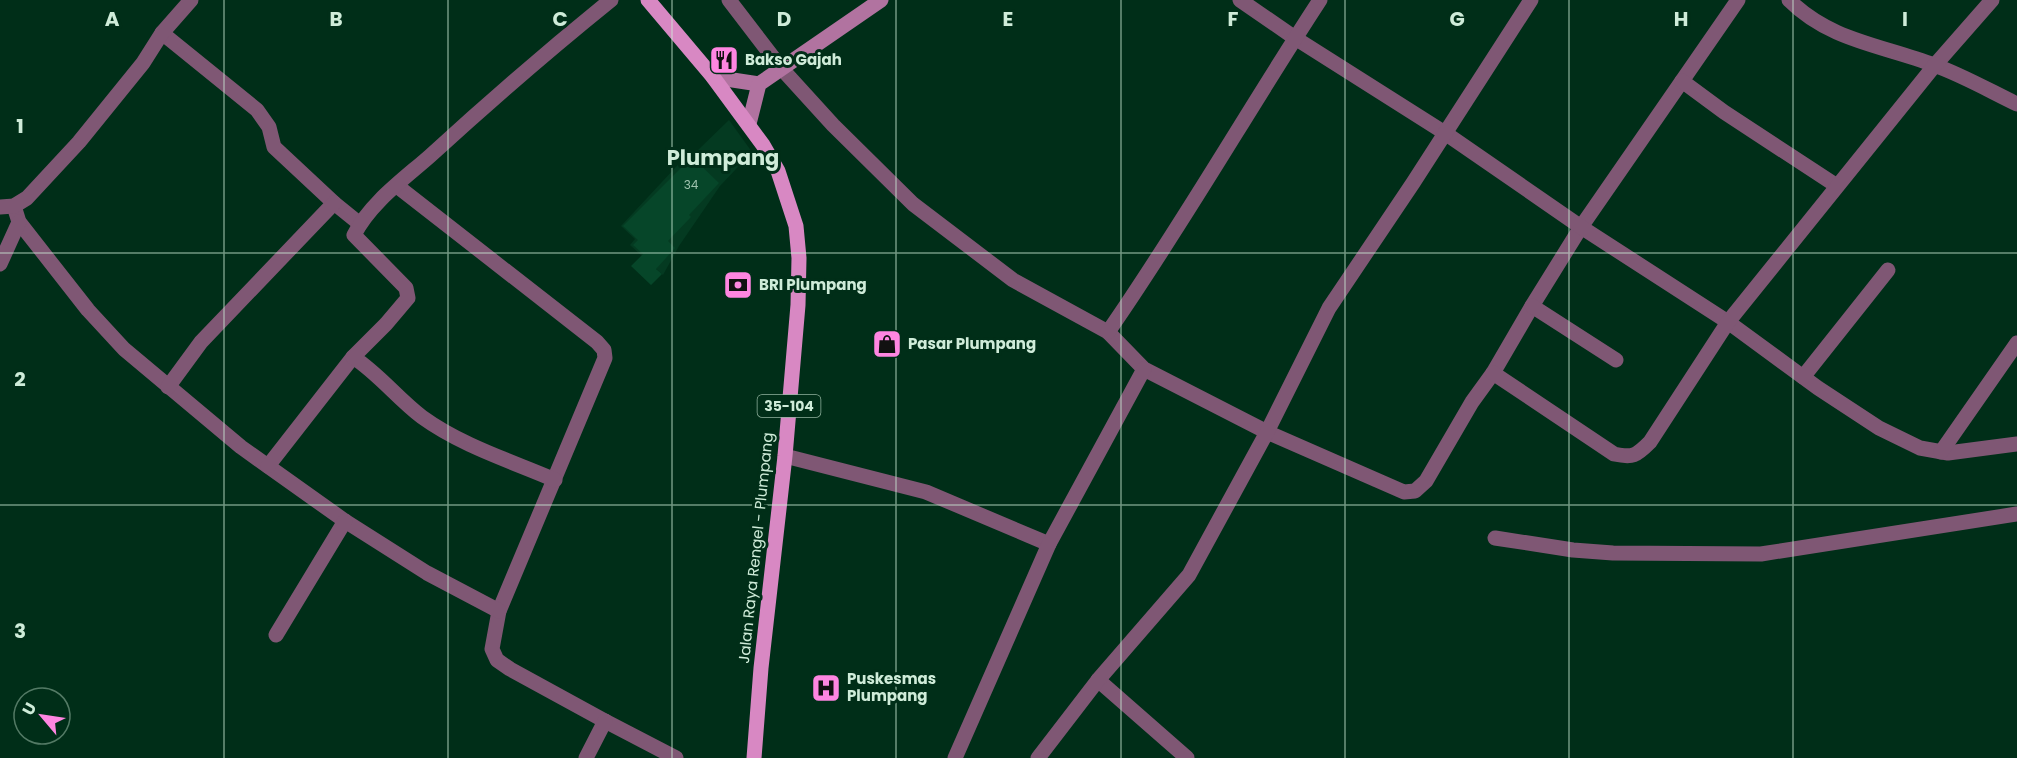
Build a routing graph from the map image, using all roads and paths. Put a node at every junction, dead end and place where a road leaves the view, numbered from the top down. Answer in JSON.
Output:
{"nodes":[{"id":1,"x":191,"y":0,"type":"edge"},
{"id":2,"x":611,"y":0,"type":"edge"},
{"id":3,"x":648,"y":0,"type":"edge"},
{"id":4,"x":729,"y":0,"type":"edge"},
{"id":5,"x":881,"y":0,"type":"edge"},
{"id":6,"x":1240,"y":0,"type":"edge"},
{"id":7,"x":1320,"y":0,"type":"edge"},
{"id":8,"x":1531,"y":0,"type":"edge"},
{"id":9,"x":1738,"y":0,"type":"edge"},
{"id":10,"x":1789,"y":0,"type":"edge"},
{"id":11,"x":1992,"y":0,"type":"edge"},
{"id":12,"x":162,"y":33,"type":"junction"},
{"id":13,"x":1295,"y":38,"type":"junction"},
{"id":14,"x":1935,"y":65,"type":"junction"},
{"id":15,"x":782,"y":69,"type":"junction"},
{"id":16,"x":713,"y":77,"type":"junction"},
{"id":17,"x":1682,"y":81,"type":"junction"},
{"id":18,"x":759,"y":84,"type":"junction"},
{"id":19,"x":2017,"y":104,"type":"edge"},
{"id":20,"x":749,"y":124,"type":"junction"},
{"id":21,"x":1445,"y":133,"type":"junction"},
{"id":22,"x":397,"y":186,"type":"junction"},
{"id":23,"x":1837,"y":186,"type":"junction"},
{"id":24,"x":334,"y":203,"type":"junction"},
{"id":25,"x":7,"y":206,"type":"edge"},
{"id":26,"x":19,"y":222,"type":"junction"},
{"id":27,"x":360,"y":224,"type":"junction"},
{"id":28,"x":1581,"y":227,"type":"junction"},
{"id":29,"x":0,"y":264,"type":"edge"},
{"id":30,"x":1888,"y":270,"type":"dead end"},
{"id":31,"x":1532,"y":306,"type":"junction"},
{"id":32,"x":1728,"y":322,"type":"junction"},
{"id":33,"x":1108,"y":332,"type":"junction"},
{"id":34,"x":2017,"y":343,"type":"edge"},
{"id":35,"x":353,"y":357,"type":"junction"},
{"id":36,"x":1616,"y":360,"type":"dead end"},
{"id":37,"x":1144,"y":369,"type":"junction"},
{"id":38,"x":1493,"y":373,"type":"junction"},
{"id":39,"x":1803,"y":377,"type":"junction"},
{"id":40,"x":168,"y":387,"type":"junction"},
{"id":41,"x":1267,"y":432,"type":"junction"},
{"id":42,"x":2017,"y":444,"type":"edge"},
{"id":43,"x":1941,"y":452,"type":"junction"},
{"id":44,"x":785,"y":456,"type":"junction"},
{"id":45,"x":268,"y":466,"type":"junction"},
{"id":46,"x":555,"y":480,"type":"junction"},
{"id":47,"x":2017,"y":514,"type":"edge"},
{"id":48,"x":345,"y":521,"type":"junction"},
{"id":49,"x":1495,"y":538,"type":"dead end"},
{"id":50,"x":1049,"y":544,"type":"junction"},
{"id":51,"x":500,"y":611,"type":"junction"},
{"id":52,"x":276,"y":635,"type":"dead end"},
{"id":53,"x":1098,"y":680,"type":"junction"},
{"id":54,"x":605,"y":721,"type":"junction"},
{"id":55,"x":586,"y":758,"type":"edge"},
{"id":56,"x":676,"y":758,"type":"edge"},
{"id":57,"x":754,"y":758,"type":"edge"},
{"id":58,"x":955,"y":758,"type":"edge"},
{"id":59,"x":1038,"y":758,"type":"edge"},
{"id":60,"x":1186,"y":758,"type":"edge"}],
"edges":[{"from":1,"to":12,"type":"street"},
{"from":2,"to":22,"type":"street"},
{"from":3,"to":16,"type":"main road","number":"35-104"},
{"from":4,"to":15,"type":"street"},
{"from":5,"to":15,"type":"street"},
{"from":6,"to":13,"type":"street"},
{"from":7,"to":13,"type":"street"},
{"from":8,"to":21,"type":"street"},
{"from":9,"to":17,"type":"street"},
{"from":10,"to":14,"type":"street"},
{"from":11,"to":14,"type":"street"},
{"from":12,"to":24,"type":"street"},
{"from":12,"to":25,"type":"street"},
{"from":13,"to":21,"type":"street"},
{"from":13,"to":33,"type":"street"},
{"from":14,"to":19,"type":"street"},
{"from":14,"to":23,"type":"street"},
{"from":15,"to":18,"type":"street"},
{"from":15,"to":33,"type":"street"},
{"from":16,"to":18,"type":"street"},
{"from":16,"to":20,"type":"main road","name":"Jalan Raya Rengel - Plumpang","number":"35-104"},
{"from":17,"to":23,"type":"street"},
{"from":17,"to":28,"type":"street"},
{"from":18,"to":20,"type":"street"},
{"from":20,"to":44,"type":"main road","name":"Jalan Raya Rengel - Plumpang","number":"35-104"},
{"from":21,"to":28,"type":"street"},
{"from":21,"to":41,"type":"street"},
{"from":22,"to":27,"type":"street"},
{"from":22,"to":46,"type":"street"},
{"from":23,"to":32,"type":"street"},
{"from":24,"to":27,"type":"street"},
{"from":24,"to":40,"type":"street"},
{"from":25,"to":26,"type":"street"},
{"from":26,"to":29,"type":"street"},
{"from":26,"to":40,"type":"street"},
{"from":27,"to":35,"type":"street"},
{"from":28,"to":31,"type":"street"},
{"from":28,"to":32,"type":"street"},
{"from":30,"to":39,"type":"street"},
{"from":31,"to":36,"type":"street"},
{"from":31,"to":38,"type":"street"},
{"from":32,"to":38,"type":"street"},
{"from":32,"to":39,"type":"street"},
{"from":33,"to":37,"type":"street"},
{"from":34,"to":43,"type":"street"},
{"from":35,"to":45,"type":"street"},
{"from":35,"to":46,"type":"street"},
{"from":37,"to":41,"type":"street"},
{"from":37,"to":50,"type":"street"},
{"from":38,"to":41,"type":"street"},
{"from":39,"to":43,"type":"street"},
{"from":40,"to":45,"type":"street"},
{"from":41,"to":53,"type":"street"},
{"from":42,"to":43,"type":"street"},
{"from":44,"to":50,"type":"street"},
{"from":44,"to":57,"type":"main road","name":"Jalan Raya Rengel - Plumpang","number":"35-104"},
{"from":45,"to":48,"type":"street"},
{"from":46,"to":51,"type":"street"},
{"from":47,"to":49,"type":"street"},
{"from":48,"to":51,"type":"street"},
{"from":48,"to":52,"type":"street"},
{"from":50,"to":58,"type":"street"},
{"from":51,"to":54,"type":"street"},
{"from":53,"to":59,"type":"street"},
{"from":53,"to":60,"type":"street"},
{"from":54,"to":55,"type":"street"},
{"from":54,"to":56,"type":"street"}]}
